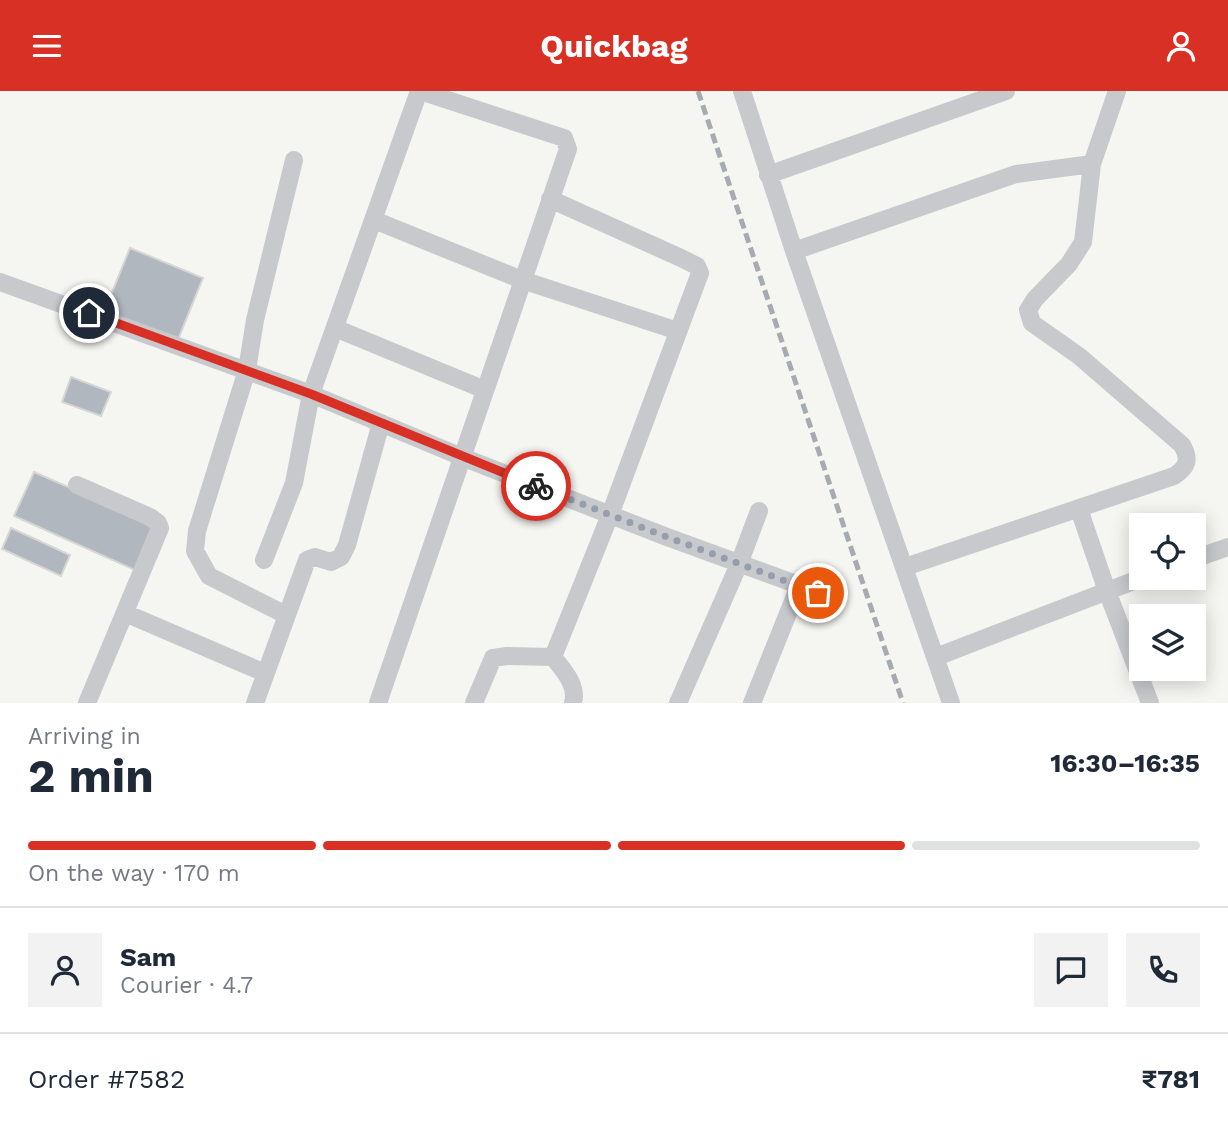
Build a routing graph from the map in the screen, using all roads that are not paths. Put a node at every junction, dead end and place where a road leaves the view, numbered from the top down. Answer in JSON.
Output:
{"nodes":[{"id":1,"x":419,"y":91,"type":"edge"},
{"id":2,"x":742,"y":91,"type":"edge"},
{"id":3,"x":1006,"y":91,"type":"edge"},
{"id":4,"x":1117,"y":91,"type":"edge"},
{"id":5,"x":294,"y":160,"type":"dead end"},
{"id":6,"x":1092,"y":164,"type":"junction"},
{"id":7,"x":768,"y":175,"type":"junction"},
{"id":8,"x":550,"y":199,"type":"junction"},
{"id":9,"x":373,"y":220,"type":"junction"},
{"id":10,"x":794,"y":251,"type":"junction"},
{"id":11,"x":522,"y":280,"type":"junction"},
{"id":12,"x":0,"y":282,"type":"edge"},
{"id":13,"x":335,"y":328,"type":"junction"},
{"id":14,"x":678,"y":331,"type":"junction"},
{"id":15,"x":247,"y":370,"type":"junction"},
{"id":16,"x":485,"y":390,"type":"junction"},
{"id":17,"x":311,"y":394,"type":"junction"},
{"id":18,"x":381,"y":423,"type":"junction"},
{"id":19,"x":462,"y":457,"type":"junction"},
{"id":20,"x":77,"y":485,"type":"dead end"},
{"id":21,"x":1079,"y":509,"type":"junction"},
{"id":22,"x":759,"y":511,"type":"dead end"},
{"id":23,"x":610,"y":515,"type":"junction"},
{"id":24,"x":1228,"y":547,"type":"edge"},
{"id":25,"x":1206,"y":555,"type":"edge"},
{"id":26,"x":264,"y":560,"type":"dead end"},
{"id":27,"x":739,"y":563,"type":"junction"},
{"id":28,"x":905,"y":567,"type":"junction"},
{"id":29,"x":1129,"y":583,"type":"edge"},
{"id":30,"x":799,"y":586,"type":"junction"},
{"id":31,"x":1107,"y":591,"type":"junction"},
{"id":32,"x":837,"y":599,"type":"dead end"},
{"id":33,"x":125,"y":613,"type":"junction"},
{"id":34,"x":286,"y":615,"type":"junction"},
{"id":35,"x":552,"y":657,"type":"junction"},
{"id":36,"x":936,"y":657,"type":"junction"},
{"id":37,"x":265,"y":673,"type":"junction"},
{"id":38,"x":87,"y":703,"type":"edge"},
{"id":39,"x":255,"y":703,"type":"edge"},
{"id":40,"x":378,"y":703,"type":"edge"},
{"id":41,"x":474,"y":703,"type":"edge"},
{"id":42,"x":573,"y":703,"type":"edge"},
{"id":43,"x":678,"y":703,"type":"edge"},
{"id":44,"x":752,"y":703,"type":"edge"},
{"id":45,"x":951,"y":703,"type":"edge"},
{"id":46,"x":1150,"y":703,"type":"edge"}],
"edges":[{"from":1,"to":8,"type":"street"},
{"from":1,"to":9,"type":"street"},
{"from":2,"to":7,"type":"street"},
{"from":3,"to":7,"type":"street"},
{"from":4,"to":6,"type":"street"},
{"from":5,"to":15,"type":"street"},
{"from":6,"to":10,"type":"street"},
{"from":6,"to":21,"type":"street"},
{"from":7,"to":10,"type":"street"},
{"from":8,"to":11,"type":"street"},
{"from":8,"to":14,"type":"street"},
{"from":9,"to":11,"type":"street"},
{"from":9,"to":13,"type":"street"},
{"from":10,"to":28,"type":"street"},
{"from":11,"to":14,"type":"street"},
{"from":11,"to":16,"type":"street"},
{"from":12,"to":15,"type":"street"},
{"from":13,"to":16,"type":"street"},
{"from":13,"to":17,"type":"street"},
{"from":14,"to":23,"type":"street"},
{"from":15,"to":17,"type":"street"},
{"from":15,"to":34,"type":"street"},
{"from":16,"to":19,"type":"street"},
{"from":17,"to":18,"type":"street"},
{"from":17,"to":26,"type":"street"},
{"from":18,"to":19,"type":"street"},
{"from":18,"to":34,"type":"street"},
{"from":19,"to":23,"type":"street"},
{"from":19,"to":40,"type":"street"},
{"from":20,"to":33,"type":"street"},
{"from":21,"to":28,"type":"street"},
{"from":21,"to":31,"type":"street"},
{"from":22,"to":27,"type":"street"},
{"from":23,"to":27,"type":"street"},
{"from":23,"to":35,"type":"street"},
{"from":24,"to":25,"type":"street"},
{"from":27,"to":30,"type":"street"},
{"from":27,"to":43,"type":"street"},
{"from":28,"to":36,"type":"street"},
{"from":29,"to":31,"type":"street"},
{"from":30,"to":32,"type":"street"},
{"from":30,"to":44,"type":"street"},
{"from":31,"to":36,"type":"street"},
{"from":31,"to":46,"type":"street"},
{"from":33,"to":37,"type":"street"},
{"from":33,"to":38,"type":"street"},
{"from":34,"to":37,"type":"street"},
{"from":35,"to":41,"type":"street"},
{"from":35,"to":42,"type":"street"},
{"from":36,"to":45,"type":"street"},
{"from":37,"to":39,"type":"street"}]}
